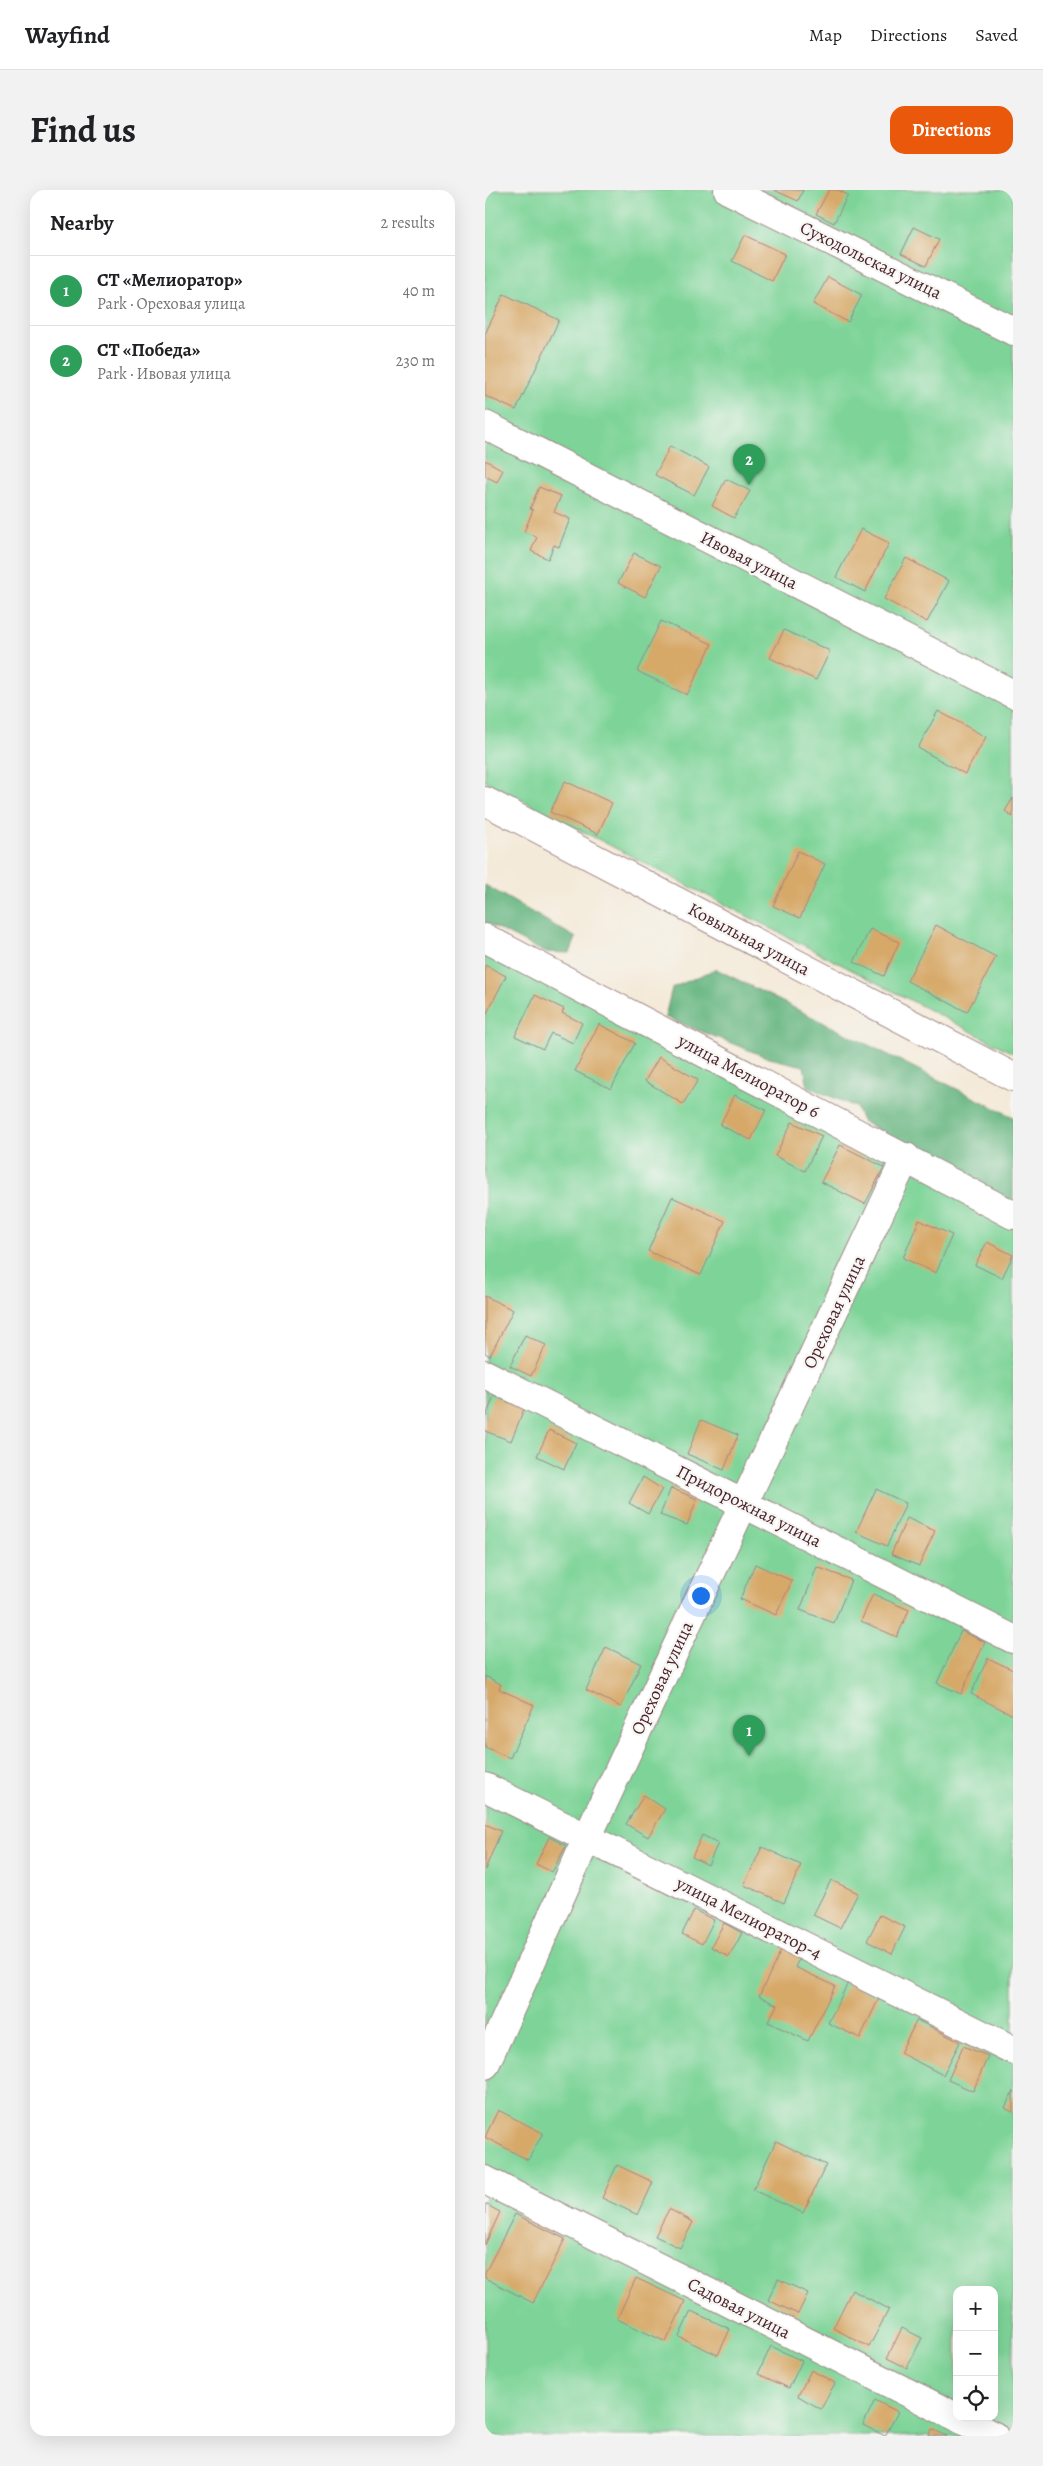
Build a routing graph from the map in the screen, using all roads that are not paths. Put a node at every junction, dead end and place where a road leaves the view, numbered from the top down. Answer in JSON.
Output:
{"nodes":[{"id":1,"x":728,"y":190,"type":"edge"},
{"id":2,"x":1013,"y":331,"type":"edge"},
{"id":3,"x":485,"y":425,"type":"edge"},
{"id":4,"x":1013,"y":694,"type":"edge"},
{"id":5,"x":485,"y":801,"type":"edge"},
{"id":6,"x":485,"y":938,"type":"edge"},
{"id":7,"x":1013,"y":1077,"type":"edge"},
{"id":8,"x":906,"y":1157,"type":"junction"},
{"id":9,"x":1013,"y":1215,"type":"edge"},
{"id":10,"x":485,"y":1374,"type":"edge"},
{"id":11,"x":745,"y":1504,"type":"junction"},
{"id":12,"x":1013,"y":1639,"type":"edge"},
{"id":13,"x":485,"y":1787,"type":"edge"},
{"id":14,"x":587,"y":1838,"type":"junction"},
{"id":15,"x":1013,"y":2050,"type":"edge"},
{"id":16,"x":485,"y":2065,"type":"edge"},
{"id":17,"x":485,"y":2180,"type":"edge"},
{"id":18,"x":994,"y":2436,"type":"edge"}],
"edges":[{"from":1,"to":2,"type":"street","name":"Суходольская улица"},
{"from":3,"to":4,"type":"street","name":"Ивовая улица"},
{"from":5,"to":7,"type":"street","name":"Ковыльная улица"},
{"from":6,"to":8,"type":"street","name":"улица Мелиоратор 6"},
{"from":8,"to":9,"type":"street","name":"улица Мелиоратор 6"},
{"from":8,"to":11,"type":"street","name":"Ореховая улица"},
{"from":10,"to":11,"type":"street","name":"Придорожная улица"},
{"from":11,"to":12,"type":"street","name":"Придорожная улица"},
{"from":11,"to":14,"type":"street","name":"Ореховая улица"},
{"from":13,"to":14,"type":"street","name":"улица Мелиоратор-4"},
{"from":14,"to":15,"type":"street","name":"улица Мелиоратор-4"},
{"from":14,"to":16,"type":"street","name":"Ореховая улица"},
{"from":17,"to":18,"type":"street","name":"Садовая улица"}]}
